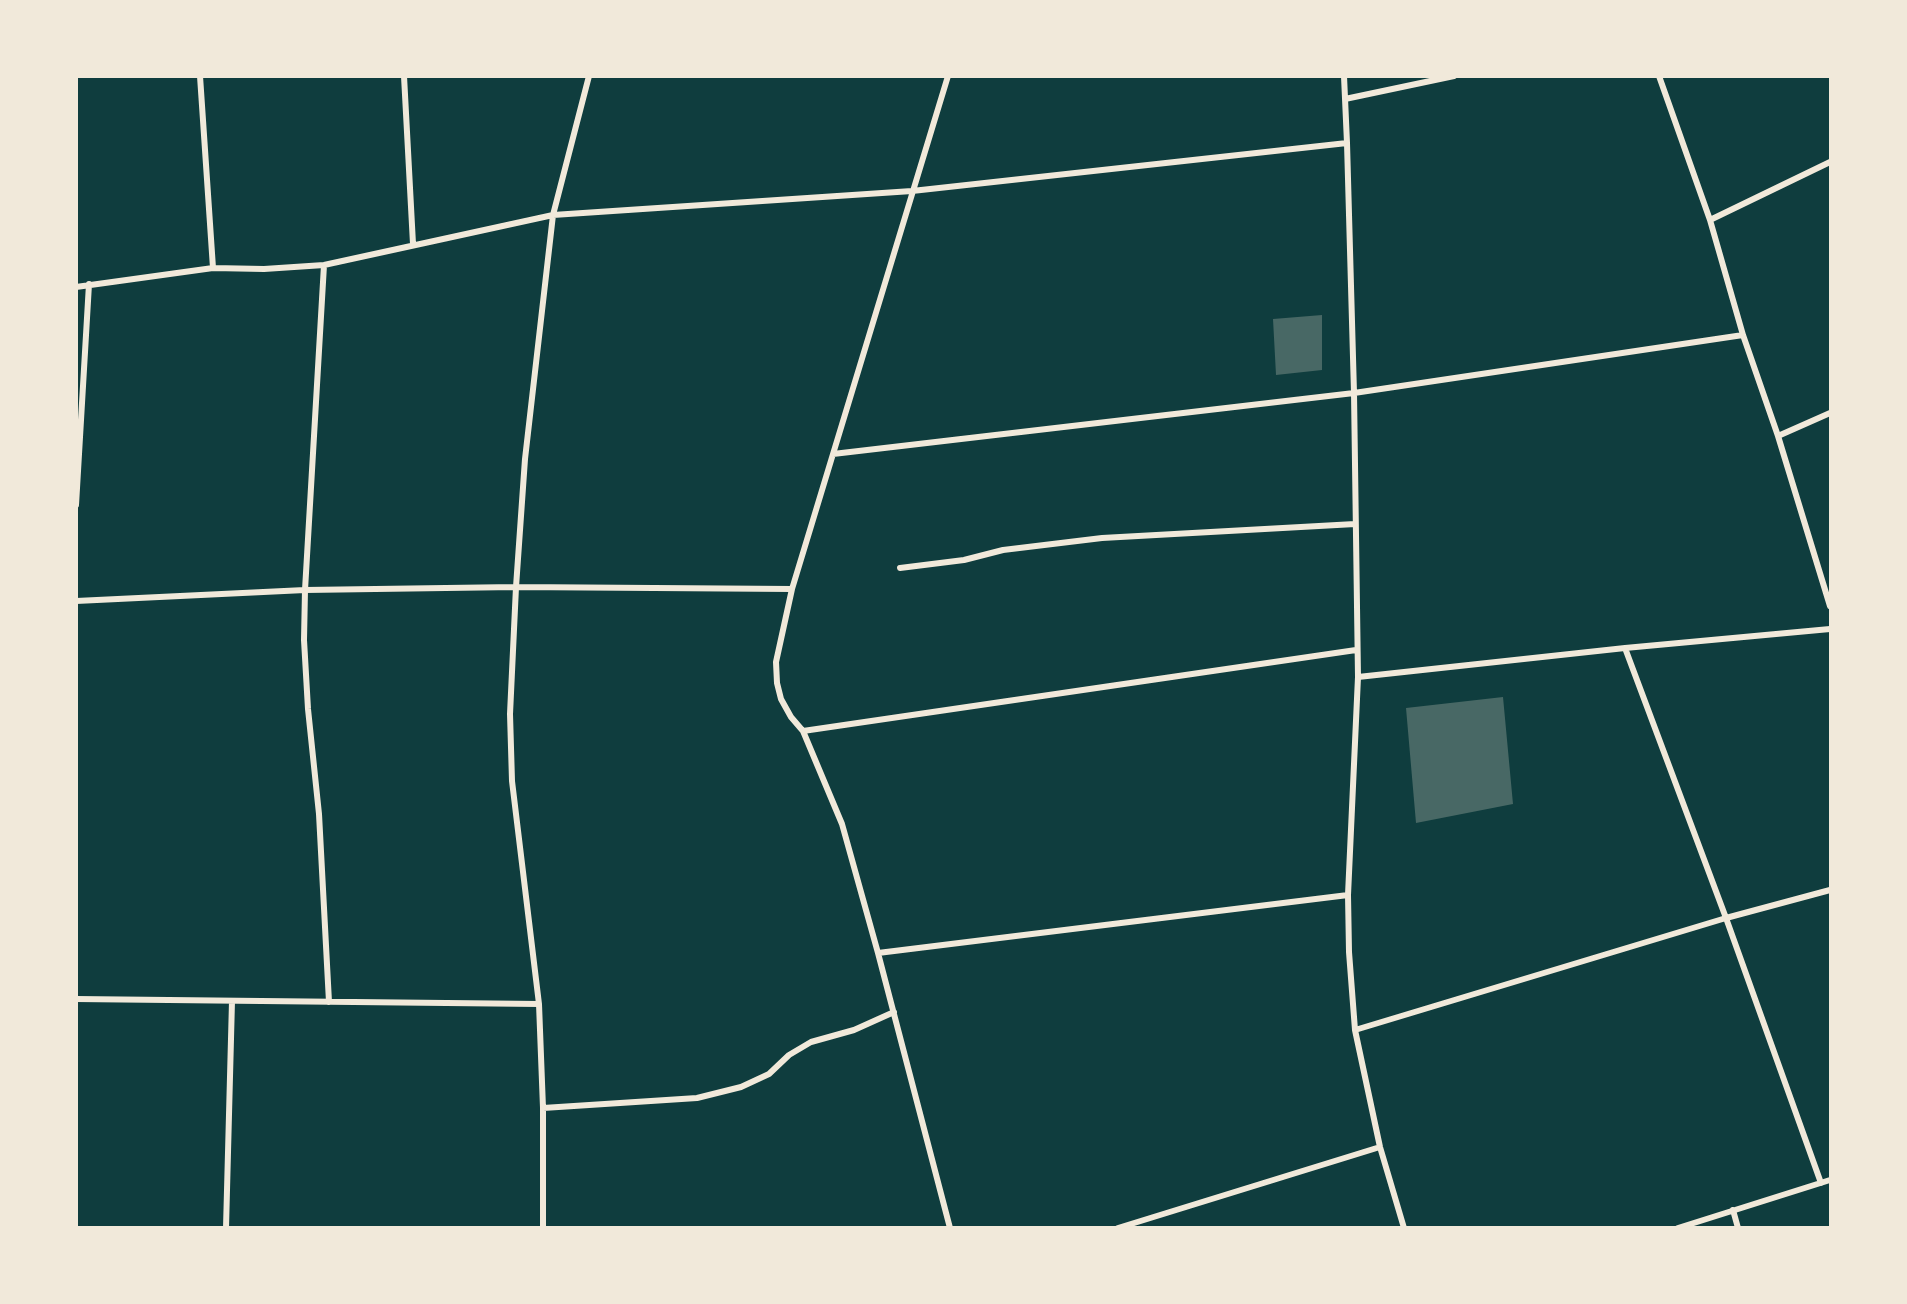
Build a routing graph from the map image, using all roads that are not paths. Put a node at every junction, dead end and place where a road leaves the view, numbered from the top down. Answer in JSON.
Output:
{"nodes":[{"id":1,"x":200,"y":76,"type":"edge"},
{"id":2,"x":404,"y":76,"type":"edge"},
{"id":3,"x":589,"y":76,"type":"edge"},
{"id":4,"x":948,"y":76,"type":"edge"},
{"id":5,"x":1344,"y":76,"type":"edge"},
{"id":6,"x":1454,"y":76,"type":"edge"},
{"id":7,"x":1659,"y":76,"type":"edge"},
{"id":8,"x":1345,"y":99,"type":"junction"},
{"id":9,"x":1347,"y":143,"type":"junction"},
{"id":10,"x":1830,"y":162,"type":"edge"},
{"id":11,"x":912,"y":191,"type":"junction"},
{"id":12,"x":554,"y":215,"type":"junction"},
{"id":13,"x":1710,"y":220,"type":"junction"},
{"id":14,"x":413,"y":244,"type":"junction"},
{"id":15,"x":324,"y":265,"type":"junction"},
{"id":16,"x":213,"y":267,"type":"junction"},
{"id":17,"x":89,"y":284,"type":"junction"},
{"id":18,"x":76,"y":286,"type":"edge"},
{"id":19,"x":1743,"y":335,"type":"junction"},
{"id":20,"x":1354,"y":393,"type":"junction"},
{"id":21,"x":1830,"y":413,"type":"edge"},
{"id":22,"x":1778,"y":436,"type":"junction"},
{"id":23,"x":833,"y":454,"type":"junction"},
{"id":24,"x":76,"y":505,"type":"edge"},
{"id":25,"x":1355,"y":524,"type":"junction"},
{"id":26,"x":900,"y":568,"type":"dead end"},
{"id":27,"x":516,"y":587,"type":"junction"},
{"id":28,"x":792,"y":589,"type":"junction"},
{"id":29,"x":305,"y":590,"type":"junction"},
{"id":30,"x":76,"y":601,"type":"edge"},
{"id":31,"x":1830,"y":606,"type":"edge"},
{"id":32,"x":1830,"y":629,"type":"edge"},
{"id":33,"x":1625,"y":648,"type":"junction"},
{"id":34,"x":1356,"y":650,"type":"junction"},
{"id":35,"x":1358,"y":677,"type":"junction"},
{"id":36,"x":803,"y":730,"type":"junction"},
{"id":37,"x":1830,"y":890,"type":"edge"},
{"id":38,"x":1348,"y":895,"type":"junction"},
{"id":39,"x":1726,"y":918,"type":"junction"},
{"id":40,"x":878,"y":953,"type":"junction"},
{"id":41,"x":76,"y":999,"type":"edge"},
{"id":42,"x":232,"y":1001,"type":"junction"},
{"id":43,"x":329,"y":1002,"type":"junction"},
{"id":44,"x":539,"y":1004,"type":"junction"},
{"id":45,"x":894,"y":1012,"type":"junction"},
{"id":46,"x":1355,"y":1030,"type":"junction"},
{"id":47,"x":543,"y":1108,"type":"junction"},
{"id":48,"x":1380,"y":1147,"type":"junction"},
{"id":49,"x":1830,"y":1180,"type":"edge"},
{"id":50,"x":1821,"y":1183,"type":"junction"},
{"id":51,"x":1733,"y":1210,"type":"junction"},
{"id":52,"x":226,"y":1227,"type":"edge"},
{"id":53,"x":543,"y":1227,"type":"edge"},
{"id":54,"x":951,"y":1227,"type":"edge"},
{"id":55,"x":1118,"y":1227,"type":"edge"},
{"id":56,"x":1404,"y":1227,"type":"edge"},
{"id":57,"x":1678,"y":1227,"type":"edge"},
{"id":58,"x":1738,"y":1227,"type":"edge"}],
"edges":[{"from":1,"to":16,"type":"street"},
{"from":2,"to":14,"type":"street"},
{"from":3,"to":12,"type":"street"},
{"from":4,"to":11,"type":"street"},
{"from":5,"to":8,"type":"street"},
{"from":6,"to":8,"type":"street"},
{"from":7,"to":13,"type":"street"},
{"from":8,"to":9,"type":"street"},
{"from":9,"to":11,"type":"street"},
{"from":9,"to":20,"type":"street"},
{"from":10,"to":13,"type":"street"},
{"from":11,"to":12,"type":"street"},
{"from":11,"to":23,"type":"street"},
{"from":12,"to":14,"type":"street"},
{"from":12,"to":27,"type":"street"},
{"from":13,"to":19,"type":"street"},
{"from":14,"to":15,"type":"street"},
{"from":15,"to":16,"type":"street"},
{"from":15,"to":29,"type":"street"},
{"from":16,"to":17,"type":"street"},
{"from":17,"to":18,"type":"street"},
{"from":17,"to":24,"type":"street"},
{"from":19,"to":20,"type":"street"},
{"from":19,"to":22,"type":"street"},
{"from":20,"to":23,"type":"street"},
{"from":20,"to":25,"type":"street"},
{"from":21,"to":22,"type":"street"},
{"from":22,"to":31,"type":"street"},
{"from":23,"to":28,"type":"street"},
{"from":25,"to":26,"type":"street"},
{"from":25,"to":34,"type":"street"},
{"from":27,"to":28,"type":"street"},
{"from":27,"to":29,"type":"street"},
{"from":27,"to":44,"type":"street"},
{"from":28,"to":36,"type":"street"},
{"from":29,"to":30,"type":"street"},
{"from":29,"to":43,"type":"street"},
{"from":32,"to":33,"type":"street"},
{"from":33,"to":35,"type":"street"},
{"from":33,"to":39,"type":"street"},
{"from":34,"to":35,"type":"street"},
{"from":34,"to":36,"type":"street"},
{"from":35,"to":38,"type":"street"},
{"from":36,"to":40,"type":"street"},
{"from":37,"to":39,"type":"street"},
{"from":38,"to":40,"type":"street"},
{"from":38,"to":46,"type":"street"},
{"from":39,"to":46,"type":"street"},
{"from":39,"to":50,"type":"street"},
{"from":40,"to":45,"type":"street"},
{"from":41,"to":42,"type":"street"},
{"from":42,"to":43,"type":"street"},
{"from":42,"to":52,"type":"street"},
{"from":43,"to":44,"type":"street"},
{"from":44,"to":47,"type":"street"},
{"from":45,"to":47,"type":"street"},
{"from":45,"to":54,"type":"street"},
{"from":46,"to":48,"type":"street"},
{"from":47,"to":53,"type":"street"},
{"from":48,"to":55,"type":"street"},
{"from":48,"to":56,"type":"street"},
{"from":49,"to":50,"type":"street"},
{"from":50,"to":51,"type":"street"},
{"from":51,"to":57,"type":"street"},
{"from":51,"to":58,"type":"street"}]}
